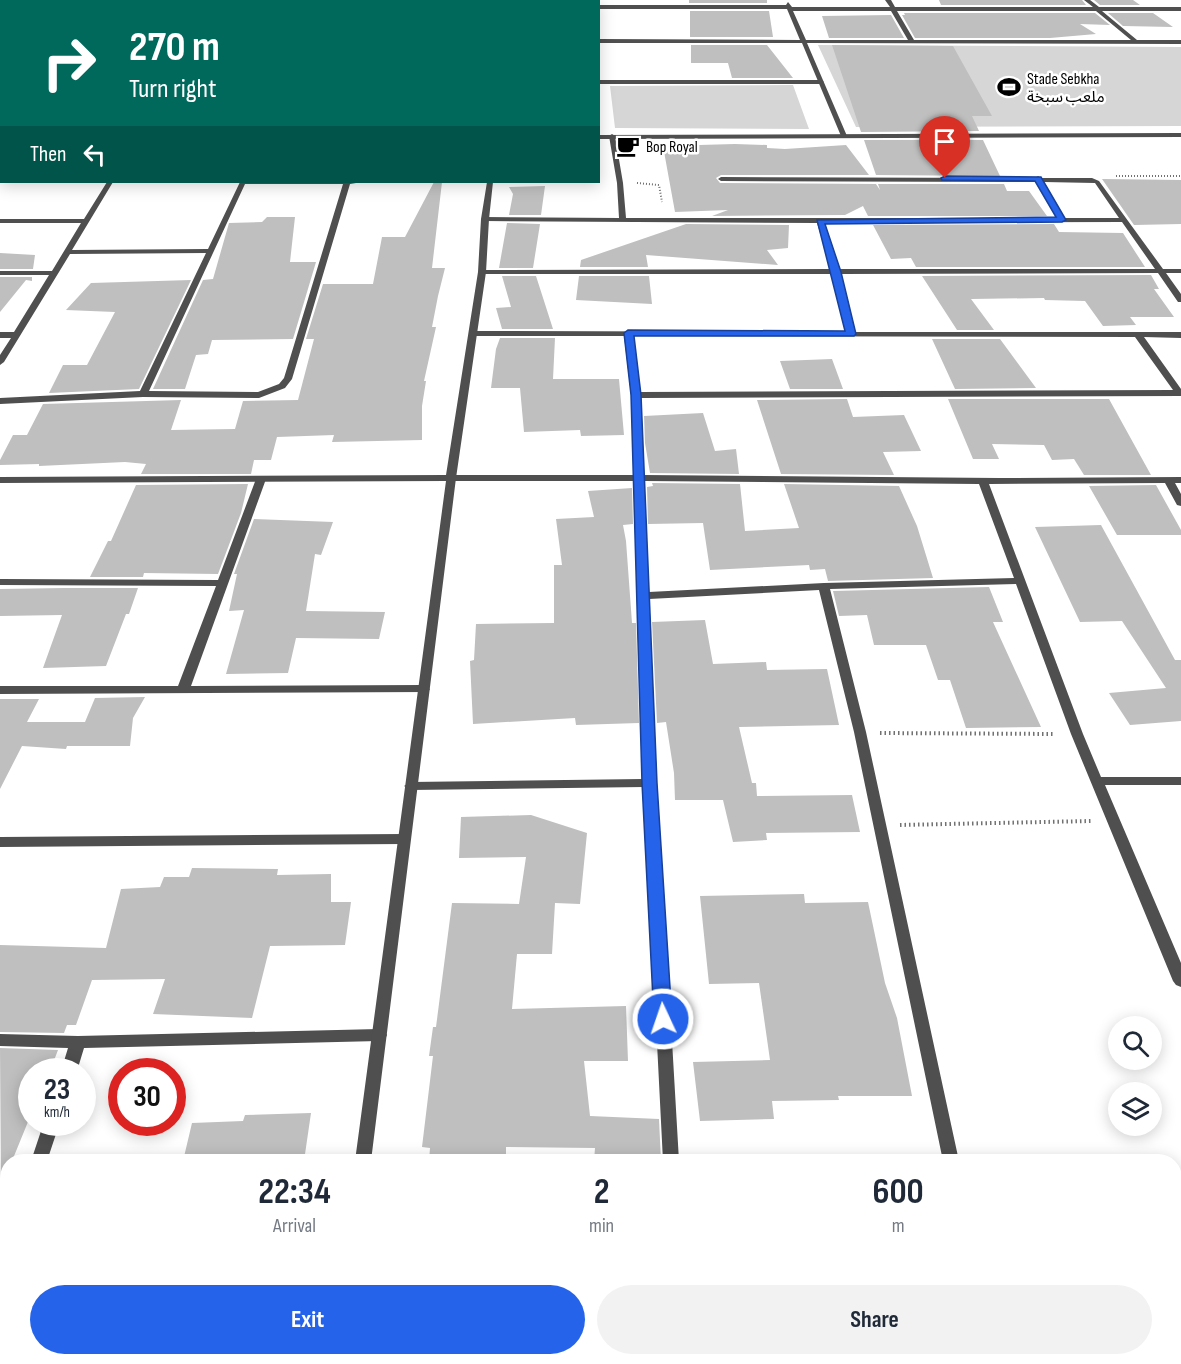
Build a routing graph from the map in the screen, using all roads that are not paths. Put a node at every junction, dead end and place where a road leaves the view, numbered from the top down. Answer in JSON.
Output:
{"nodes":[{"id":1,"x":683,"y":0,"type":"edge"},
{"id":2,"x":786,"y":0,"type":"edge"},
{"id":3,"x":888,"y":0,"type":"edge"},
{"id":4,"x":1088,"y":0,"type":"edge"},
{"id":5,"x":687,"y":6,"type":"junction"},
{"id":6,"x":600,"y":7,"type":"edge"},
{"id":7,"x":789,"y":8,"type":"junction"},
{"id":8,"x":894,"y":9,"type":"junction"},
{"id":9,"x":1100,"y":9,"type":"junction"},
{"id":10,"x":1181,"y":9,"type":"edge"},
{"id":11,"x":600,"y":41,"type":"edge"},
{"id":12,"x":804,"y":42,"type":"junction"},
{"id":13,"x":912,"y":42,"type":"junction"},
{"id":14,"x":1136,"y":42,"type":"junction"},
{"id":15,"x":1181,"y":42,"type":"edge"},
{"id":16,"x":600,"y":82,"type":"edge"},
{"id":17,"x":821,"y":82,"type":"junction"},
{"id":18,"x":600,"y":136,"type":"edge"},
{"id":19,"x":612,"y":136,"type":"junction"},
{"id":20,"x":844,"y":136,"type":"junction"},
{"id":21,"x":1180,"y":136,"type":"edge"},
{"id":22,"x":1038,"y":178,"type":"junction"},
{"id":23,"x":721,"y":179,"type":"dead end"},
{"id":24,"x":109,"y":183,"type":"edge"},
{"id":25,"x":243,"y":183,"type":"edge"},
{"id":26,"x":347,"y":183,"type":"edge"},
{"id":27,"x":490,"y":183,"type":"edge"},
{"id":28,"x":485,"y":219,"type":"junction"},
{"id":29,"x":85,"y":220,"type":"junction"},
{"id":30,"x":623,"y":220,"type":"junction"},
{"id":31,"x":1062,"y":220,"type":"junction"},
{"id":32,"x":1123,"y":220,"type":"junction"},
{"id":33,"x":0,"y":221,"type":"edge"},
{"id":34,"x":820,"y":222,"type":"junction"},
{"id":35,"x":209,"y":251,"type":"junction"},
{"id":36,"x":66,"y":252,"type":"junction"},
{"id":37,"x":482,"y":272,"type":"junction"},
{"id":38,"x":836,"y":272,"type":"junction"},
{"id":39,"x":1163,"y":272,"type":"junction"},
{"id":40,"x":1181,"y":272,"type":"edge"},
{"id":41,"x":0,"y":273,"type":"edge"},
{"id":42,"x":53,"y":273,"type":"junction"},
{"id":43,"x":1181,"y":300,"type":"edge"},
{"id":44,"x":473,"y":333,"type":"junction"},
{"id":45,"x":628,"y":333,"type":"junction"},
{"id":46,"x":851,"y":334,"type":"junction"},
{"id":47,"x":0,"y":335,"type":"edge"},
{"id":48,"x":16,"y":335,"type":"junction"},
{"id":49,"x":1138,"y":335,"type":"junction"},
{"id":50,"x":1181,"y":335,"type":"edge"},
{"id":51,"x":0,"y":362,"type":"edge"},
{"id":52,"x":1180,"y":393,"type":"edge"},
{"id":53,"x":143,"y":394,"type":"junction"},
{"id":54,"x":636,"y":395,"type":"junction"},
{"id":55,"x":0,"y":401,"type":"edge"},
{"id":56,"x":639,"y":477,"type":"junction"},
{"id":57,"x":451,"y":478,"type":"junction"},
{"id":58,"x":261,"y":479,"type":"junction"},
{"id":59,"x":0,"y":480,"type":"edge"},
{"id":60,"x":1168,"y":480,"type":"junction"},
{"id":61,"x":1181,"y":480,"type":"edge"},
{"id":62,"x":983,"y":481,"type":"junction"},
{"id":63,"x":1181,"y":502,"type":"edge"},
{"id":64,"x":1021,"y":581,"type":"junction"},
{"id":65,"x":0,"y":582,"type":"edge"},
{"id":66,"x":223,"y":583,"type":"junction"},
{"id":67,"x":824,"y":586,"type":"junction"},
{"id":68,"x":644,"y":596,"type":"junction"},
{"id":69,"x":424,"y":689,"type":"junction"},
{"id":70,"x":0,"y":690,"type":"edge"},
{"id":71,"x":183,"y":690,"type":"junction"},
{"id":72,"x":1096,"y":781,"type":"junction"},
{"id":73,"x":1181,"y":782,"type":"edge"},
{"id":74,"x":650,"y":783,"type":"junction"},
{"id":75,"x":411,"y":786,"type":"junction"},
{"id":76,"x":405,"y":839,"type":"junction"},
{"id":77,"x":0,"y":842,"type":"edge"},
{"id":78,"x":1181,"y":981,"type":"edge"},
{"id":79,"x":379,"y":1035,"type":"junction"},
{"id":80,"x":0,"y":1040,"type":"edge"},
{"id":81,"x":78,"y":1042,"type":"junction"},
{"id":82,"x":73,"y":1058,"type":"edge"},
{"id":83,"x":47,"y":1136,"type":"edge"},
{"id":84,"x":41,"y":1154,"type":"edge"},
{"id":85,"x":364,"y":1154,"type":"edge"},
{"id":86,"x":671,"y":1154,"type":"edge"},
{"id":87,"x":949,"y":1154,"type":"edge"}],
"edges":[{"from":1,"to":5,"type":"street"},
{"from":2,"to":7,"type":"street"},
{"from":3,"to":8,"type":"street"},
{"from":4,"to":9,"type":"street"},
{"from":5,"to":6,"type":"street"},
{"from":5,"to":7,"type":"street"},
{"from":7,"to":8,"type":"street"},
{"from":7,"to":12,"type":"street"},
{"from":8,"to":9,"type":"street"},
{"from":8,"to":13,"type":"street"},
{"from":9,"to":10,"type":"street"},
{"from":9,"to":14,"type":"street"},
{"from":11,"to":12,"type":"street"},
{"from":12,"to":13,"type":"street"},
{"from":12,"to":17,"type":"street"},
{"from":13,"to":14,"type":"street"},
{"from":14,"to":15,"type":"street"},
{"from":16,"to":17,"type":"street"},
{"from":17,"to":20,"type":"street"},
{"from":18,"to":19,"type":"street"},
{"from":19,"to":20,"type":"street"},
{"from":19,"to":30,"type":"street"},
{"from":20,"to":21,"type":"street"},
{"from":22,"to":23,"type":"street"},
{"from":22,"to":31,"type":"street"},
{"from":22,"to":32,"type":"street"},
{"from":24,"to":29,"type":"street"},
{"from":25,"to":35,"type":"street"},
{"from":26,"to":53,"type":"street"},
{"from":27,"to":28,"type":"street"},
{"from":28,"to":30,"type":"street"},
{"from":28,"to":37,"type":"street"},
{"from":29,"to":33,"type":"street"},
{"from":29,"to":36,"type":"street"},
{"from":30,"to":34,"type":"street"},
{"from":31,"to":32,"type":"street"},
{"from":31,"to":34,"type":"street"},
{"from":32,"to":39,"type":"street"},
{"from":34,"to":38,"type":"street"},
{"from":35,"to":36,"type":"street"},
{"from":35,"to":53,"type":"street"},
{"from":36,"to":42,"type":"street"},
{"from":37,"to":38,"type":"street"},
{"from":37,"to":44,"type":"street"},
{"from":38,"to":39,"type":"street"},
{"from":38,"to":46,"type":"street"},
{"from":39,"to":40,"type":"street"},
{"from":39,"to":43,"type":"street"},
{"from":41,"to":42,"type":"street"},
{"from":42,"to":48,"type":"street"},
{"from":44,"to":45,"type":"street"},
{"from":44,"to":57,"type":"street"},
{"from":45,"to":46,"type":"street"},
{"from":45,"to":54,"type":"street"},
{"from":46,"to":49,"type":"street"},
{"from":47,"to":48,"type":"street"},
{"from":48,"to":51,"type":"street"},
{"from":49,"to":50,"type":"street"},
{"from":49,"to":52,"type":"street"},
{"from":52,"to":54,"type":"street"},
{"from":53,"to":55,"type":"street"},
{"from":54,"to":56,"type":"street"},
{"from":56,"to":57,"type":"street"},
{"from":56,"to":62,"type":"street"},
{"from":56,"to":68,"type":"street"},
{"from":57,"to":58,"type":"street"},
{"from":57,"to":69,"type":"street"},
{"from":58,"to":59,"type":"street"},
{"from":58,"to":66,"type":"street"},
{"from":60,"to":61,"type":"street"},
{"from":60,"to":62,"type":"street"},
{"from":60,"to":63,"type":"street"},
{"from":62,"to":64,"type":"street"},
{"from":64,"to":67,"type":"street"},
{"from":64,"to":72,"type":"street"},
{"from":65,"to":66,"type":"street"},
{"from":66,"to":71,"type":"street"},
{"from":67,"to":68,"type":"street"},
{"from":67,"to":87,"type":"street"},
{"from":68,"to":74,"type":"street"},
{"from":69,"to":71,"type":"street"},
{"from":69,"to":75,"type":"street"},
{"from":70,"to":71,"type":"street"},
{"from":72,"to":73,"type":"street"},
{"from":72,"to":78,"type":"street"},
{"from":74,"to":75,"type":"street"},
{"from":74,"to":86,"type":"street"},
{"from":75,"to":76,"type":"street"},
{"from":76,"to":77,"type":"street"},
{"from":76,"to":79,"type":"street"},
{"from":79,"to":81,"type":"street"},
{"from":79,"to":85,"type":"street"},
{"from":80,"to":81,"type":"street"},
{"from":81,"to":82,"type":"street"},
{"from":83,"to":84,"type":"street"}]}
